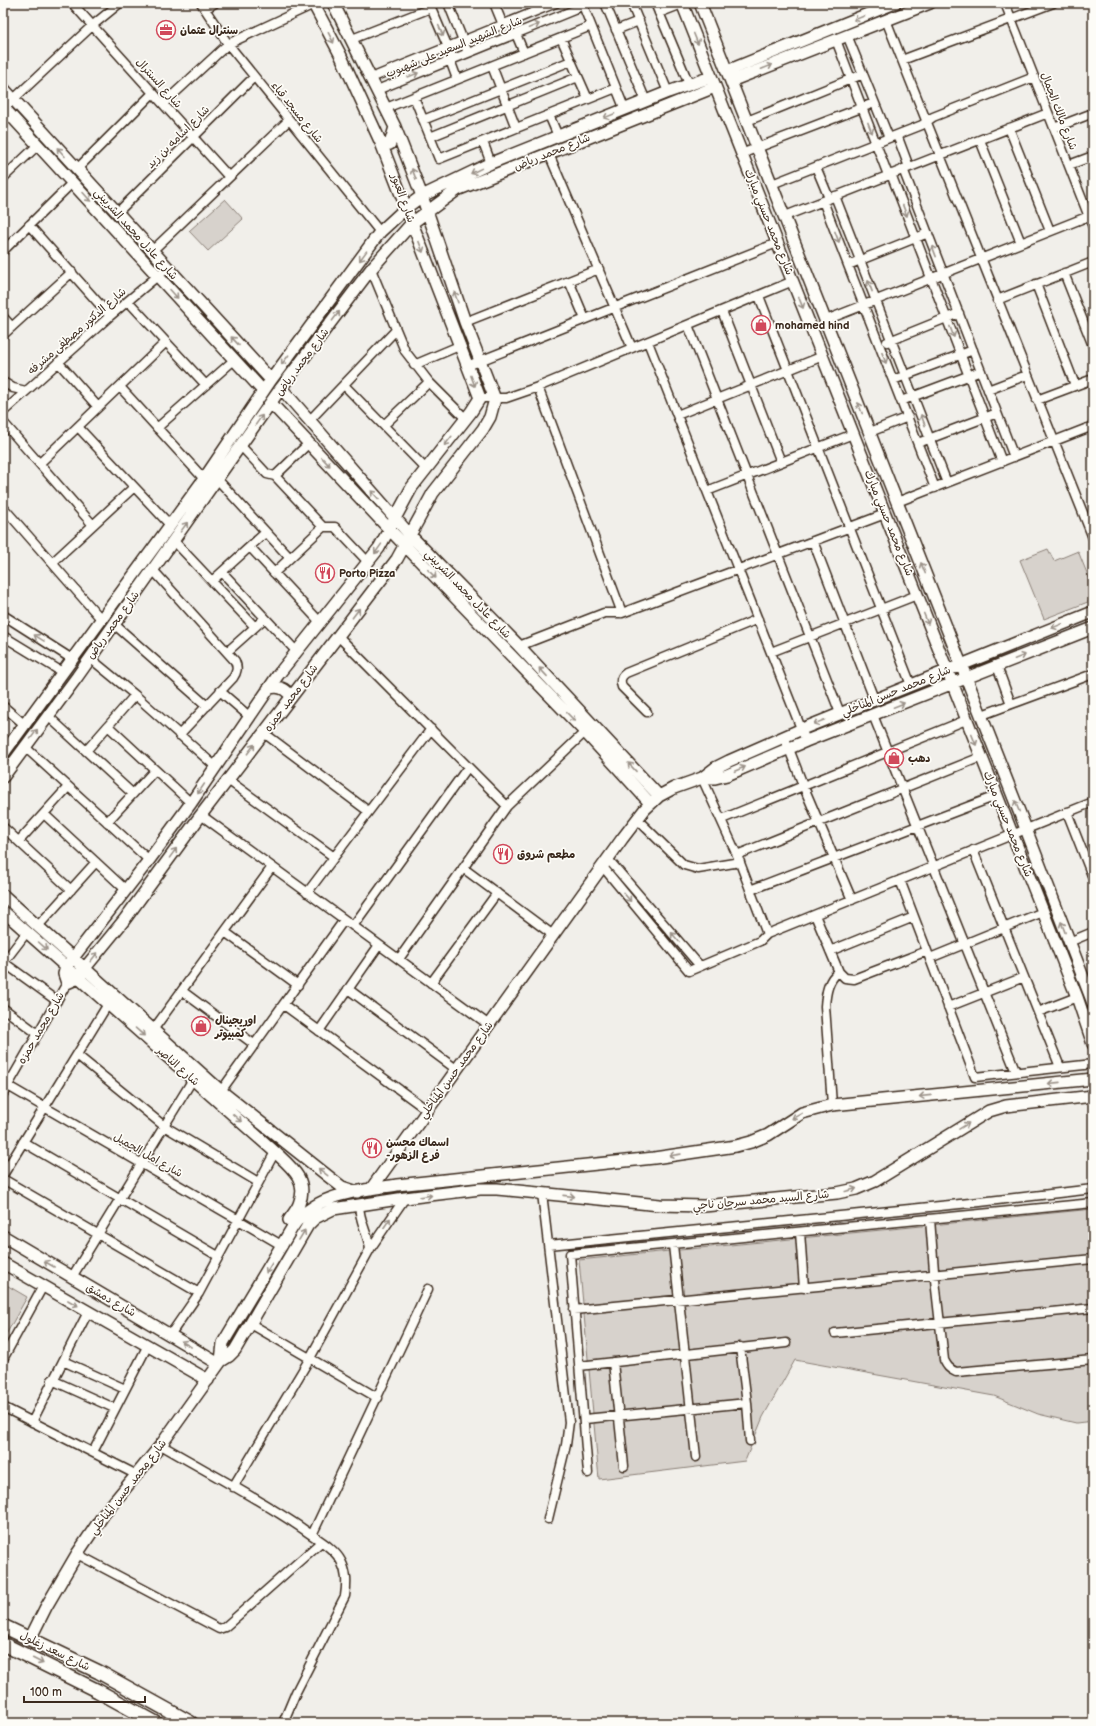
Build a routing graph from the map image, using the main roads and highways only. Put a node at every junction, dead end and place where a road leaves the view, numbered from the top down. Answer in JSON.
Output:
{"nodes":[{"id":1,"x":3,"y":1626,"type":"edge"},
{"id":2,"x":3,"y":1644,"type":"edge"},
{"id":3,"x":156,"y":1723,"type":"edge"},
{"id":4,"x":191,"y":1723,"type":"edge"}],
"edges":[{"from":1,"to":4,"type":"main road","name":"شارع سعد زغلول"},
{"from":2,"to":3,"type":"main road","name":"شارع سعد زغلول","one_way":true}]}
